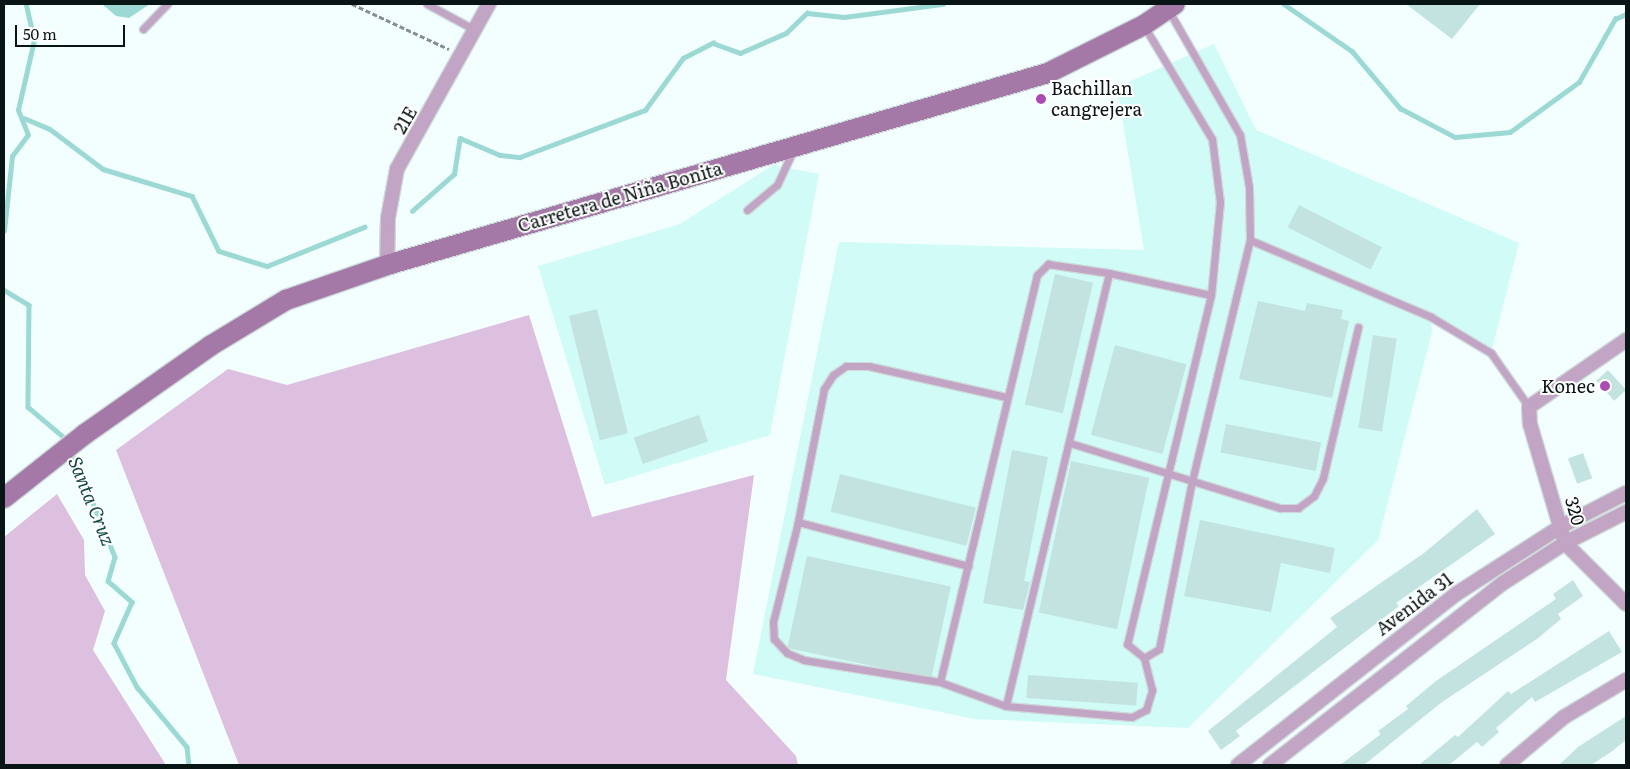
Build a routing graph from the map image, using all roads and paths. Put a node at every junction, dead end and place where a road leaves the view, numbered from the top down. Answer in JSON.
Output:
{"nodes":[{"id":1,"x":167,"y":4,"type":"edge"},
{"id":2,"x":352,"y":4,"type":"edge"},
{"id":3,"x":427,"y":4,"type":"edge"},
{"id":4,"x":489,"y":4,"type":"edge"},
{"id":5,"x":1171,"y":6,"type":"edge"},
{"id":6,"x":1144,"y":26,"type":"junction"},
{"id":7,"x":143,"y":29,"type":"dead end"},
{"id":8,"x":475,"y":30,"type":"junction"},
{"id":9,"x":460,"y":58,"type":"junction"},
{"id":10,"x":794,"y":146,"type":"junction"},
{"id":11,"x":747,"y":210,"type":"dead end"},
{"id":12,"x":1250,"y":240,"type":"junction"},
{"id":13,"x":387,"y":265,"type":"junction"},
{"id":14,"x":1109,"y":273,"type":"junction"},
{"id":15,"x":1211,"y":295,"type":"junction"},
{"id":16,"x":1358,"y":327,"type":"dead end"},
{"id":17,"x":1626,"y":340,"type":"edge"},
{"id":18,"x":1006,"y":397,"type":"junction"},
{"id":19,"x":1529,"y":406,"type":"junction"},
{"id":20,"x":1070,"y":443,"type":"junction"},
{"id":21,"x":1165,"y":475,"type":"junction"},
{"id":22,"x":1192,"y":481,"type":"junction"},
{"id":23,"x":1626,"y":492,"type":"edge"},
{"id":24,"x":4,"y":498,"type":"edge"},
{"id":25,"x":1626,"y":512,"type":"edge"},
{"id":26,"x":798,"y":522,"type":"junction"},
{"id":27,"x":1560,"y":526,"type":"junction"},
{"id":28,"x":1565,"y":543,"type":"junction"},
{"id":29,"x":968,"y":566,"type":"junction"},
{"id":30,"x":1626,"y":604,"type":"edge"},
{"id":31,"x":1144,"y":658,"type":"junction"},
{"id":32,"x":1626,"y":680,"type":"edge"},
{"id":33,"x":940,"y":682,"type":"junction"},
{"id":34,"x":1006,"y":706,"type":"junction"},
{"id":35,"x":1238,"y":765,"type":"edge"},
{"id":36,"x":1270,"y":765,"type":"edge"},
{"id":37,"x":1507,"y":765,"type":"edge"}],
"edges":[{"from":1,"to":7,"type":"lane"},
{"from":2,"to":9,"type":"path"},
{"from":3,"to":8,"type":"lane"},
{"from":4,"to":8,"type":"street","name":"21E"},
{"from":5,"to":6,"type":"main road","name":"Carretera de Niña Bonita"},
{"from":5,"to":12,"type":"lane"},
{"from":6,"to":10,"type":"main road","name":"Carretera de Niña Bonita"},
{"from":6,"to":15,"type":"lane"},
{"from":8,"to":9,"type":"street","name":"21E"},
{"from":9,"to":13,"type":"street","name":"21E"},
{"from":10,"to":11,"type":"lane"},
{"from":10,"to":13,"type":"main road","name":"Carretera de Niña Bonita"},
{"from":12,"to":19,"type":"lane"},
{"from":12,"to":22,"type":"lane"},
{"from":13,"to":24,"type":"main road","name":"Carretera de Niña Bonita"},
{"from":14,"to":15,"type":"lane"},
{"from":14,"to":18,"type":"lane"},
{"from":14,"to":20,"type":"lane"},
{"from":15,"to":21,"type":"lane"},
{"from":16,"to":22,"type":"lane"},
{"from":17,"to":19,"type":"street"},
{"from":18,"to":26,"type":"lane"},
{"from":18,"to":29,"type":"lane"},
{"from":19,"to":27,"type":"street","name":"320"},
{"from":20,"to":21,"type":"lane"},
{"from":20,"to":34,"type":"lane"},
{"from":21,"to":22,"type":"lane"},
{"from":21,"to":31,"type":"lane"},
{"from":22,"to":31,"type":"lane"},
{"from":23,"to":27,"type":"street","name":"Avenida 31"},
{"from":25,"to":28,"type":"street","name":"Avenida 31"},
{"from":26,"to":29,"type":"lane"},
{"from":26,"to":33,"type":"lane"},
{"from":27,"to":28,"type":"street","name":"320"},
{"from":27,"to":35,"type":"street","name":"Avenida 31"},
{"from":28,"to":30,"type":"street","name":"320"},
{"from":28,"to":36,"type":"street","name":"Avenida 31"},
{"from":29,"to":33,"type":"lane"},
{"from":31,"to":34,"type":"lane"},
{"from":32,"to":37,"type":"street"},
{"from":33,"to":34,"type":"lane"}]}
